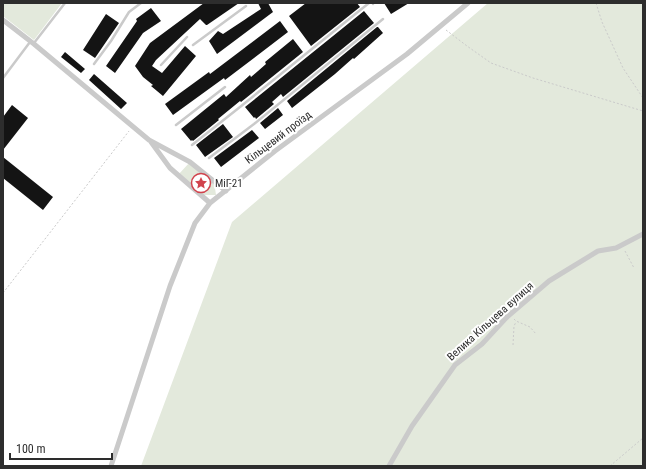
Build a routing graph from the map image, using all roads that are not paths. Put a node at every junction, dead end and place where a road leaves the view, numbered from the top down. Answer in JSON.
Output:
{"nodes":[{"id":1,"x":65,"y":3,"type":"edge"},
{"id":2,"x":141,"y":3,"type":"edge"},
{"id":3,"x":368,"y":3,"type":"edge"},
{"id":4,"x":468,"y":3,"type":"edge"},
{"id":5,"x":246,"y":6,"type":"dead end"},
{"id":6,"x":383,"y":19,"type":"dead end"},
{"id":7,"x":3,"y":20,"type":"edge"},
{"id":8,"x":187,"y":37,"type":"dead end"},
{"id":9,"x":32,"y":43,"type":"junction"},
{"id":10,"x":193,"y":45,"type":"dead end"},
{"id":11,"x":94,"y":64,"type":"dead end"},
{"id":12,"x":161,"y":65,"type":"dead end"},
{"id":13,"x":3,"y":78,"type":"edge"},
{"id":14,"x":225,"y":87,"type":"dead end"},
{"id":15,"x":176,"y":125,"type":"dead end"},
{"id":16,"x":149,"y":140,"type":"junction"},
{"id":17,"x":192,"y":145,"type":"dead end"},
{"id":18,"x":209,"y":158,"type":"dead end"},
{"id":19,"x":226,"y":191,"type":"junction"},
{"id":20,"x":210,"y":203,"type":"junction"},
{"id":21,"x":643,"y":234,"type":"edge"},
{"id":22,"x":111,"y":466,"type":"edge"},
{"id":23,"x":388,"y":466,"type":"edge"}],
"edges":[{"from":1,"to":9,"type":"lane"},
{"from":2,"to":11,"type":"lane"},
{"from":3,"to":17,"type":"lane"},
{"from":4,"to":19,"type":"street","name":"Кільцевий проїзд"},
{"from":5,"to":10,"type":"lane"},
{"from":6,"to":18,"type":"lane"},
{"from":7,"to":9,"type":"street"},
{"from":8,"to":12,"type":"lane"},
{"from":9,"to":13,"type":"lane"},
{"from":9,"to":16,"type":"street"},
{"from":14,"to":15,"type":"lane"},
{"from":16,"to":19,"type":"street"},
{"from":16,"to":20,"type":"street"},
{"from":19,"to":20,"type":"street","name":"Кільцевий проїзд"},
{"from":20,"to":22,"type":"street","name":"Кільцевий проїзд"},
{"from":21,"to":23,"type":"street","name":"Велика Кільцева вулиця"}]}
